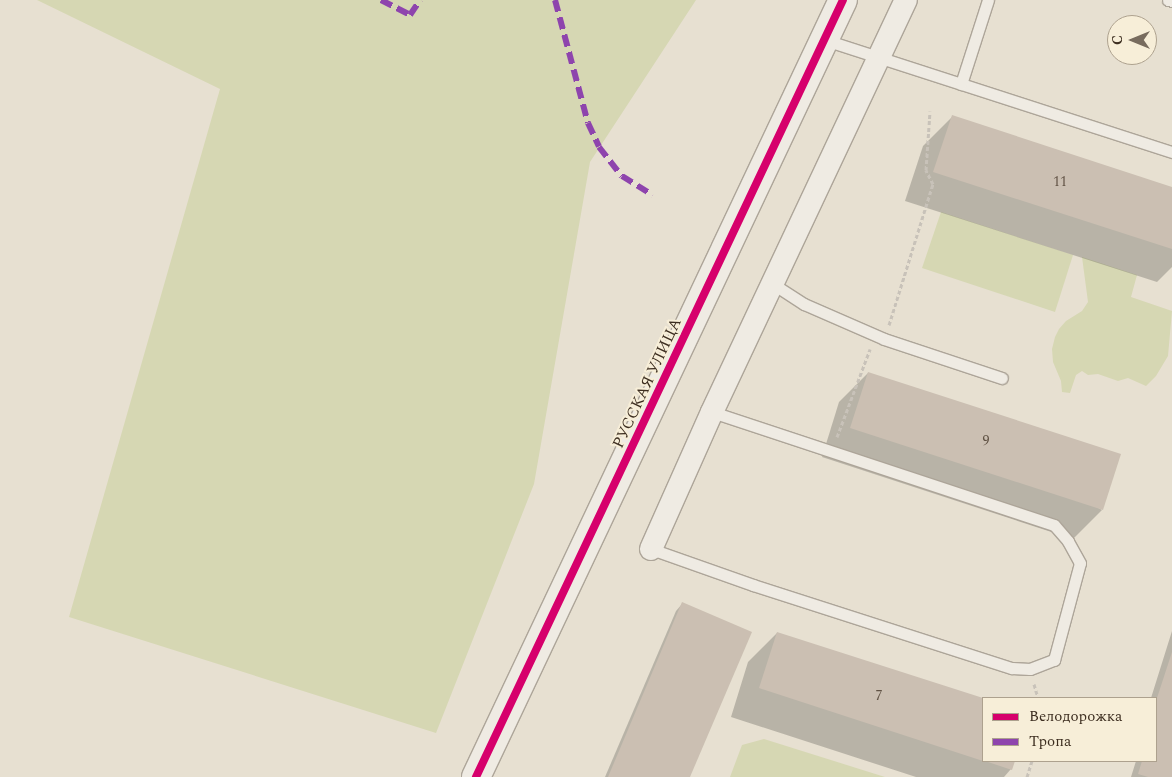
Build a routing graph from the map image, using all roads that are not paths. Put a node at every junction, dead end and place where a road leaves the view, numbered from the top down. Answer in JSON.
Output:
{"nodes":[{"id":1,"x":843,"y":0,"type":"edge"},
{"id":2,"x":906,"y":0,"type":"edge"},
{"id":3,"x":988,"y":0,"type":"edge"},
{"id":4,"x":1168,"y":0,"type":"edge"},
{"id":5,"x":1172,"y":1,"type":"edge"},
{"id":6,"x":824,"y":40,"type":"junction"},
{"id":7,"x":879,"y":56,"type":"junction"},
{"id":8,"x":961,"y":84,"type":"junction"},
{"id":9,"x":1172,"y":152,"type":"edge"},
{"id":10,"x":773,"y":284,"type":"junction"},
{"id":11,"x":1002,"y":378,"type":"dead end"},
{"id":12,"x":712,"y":412,"type":"junction"},
{"id":13,"x":651,"y":549,"type":"joint"},
{"id":14,"x":476,"y":777,"type":"edge"}],
"edges":[{"from":1,"to":6,"type":"street","name":"РУССКАЯ УЛИЦА"},
{"from":2,"to":7,"type":"street"},
{"from":3,"to":8,"type":"lane"},
{"from":4,"to":5,"type":"lane"},
{"from":6,"to":7,"type":"lane"},
{"from":6,"to":14,"type":"street","name":"РУССКАЯ УЛИЦА"},
{"from":7,"to":8,"type":"lane"},
{"from":7,"to":10,"type":"street"},
{"from":8,"to":9,"type":"lane"},
{"from":10,"to":11,"type":"lane"},
{"from":10,"to":12,"type":"street"},
{"from":12,"to":13,"type":"street"},
{"from":12,"to":13,"type":"lane"}]}
